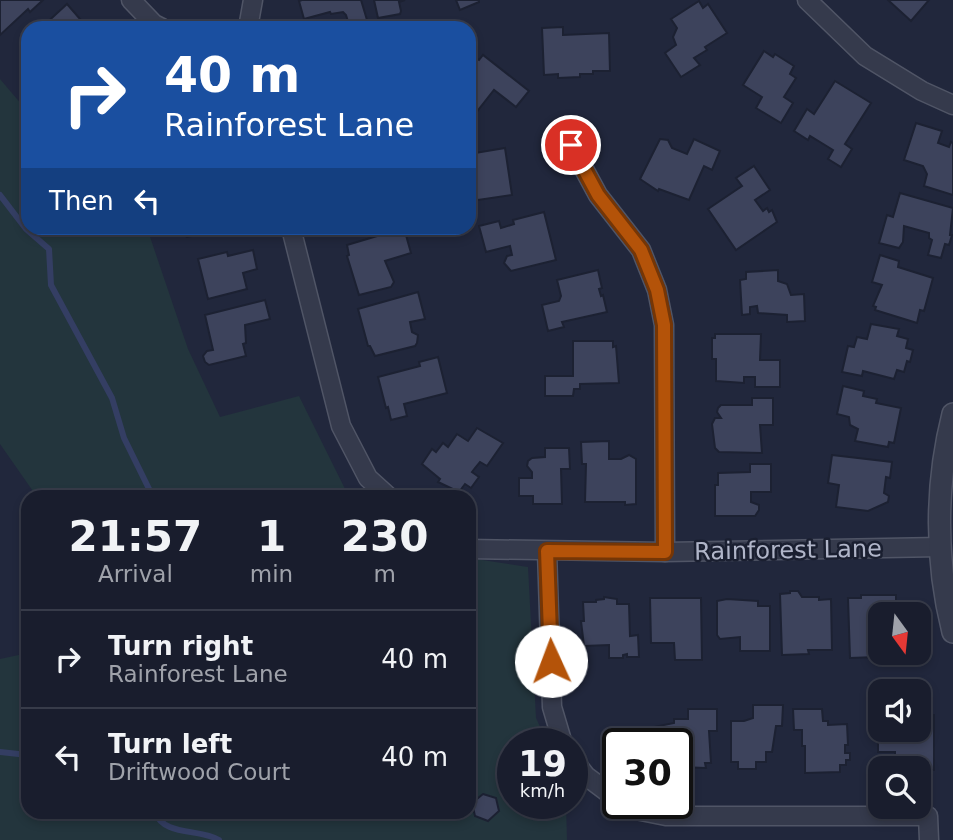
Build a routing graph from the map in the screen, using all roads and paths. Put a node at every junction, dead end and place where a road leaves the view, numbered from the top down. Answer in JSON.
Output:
{"nodes":[{"id":1,"x":131,"y":0,"type":"edge"},
{"id":2,"x":253,"y":0,"type":"edge"},
{"id":3,"x":807,"y":0,"type":"edge"},
{"id":4,"x":151,"y":21,"type":"edge"},
{"id":5,"x":248,"y":21,"type":"edge"},
{"id":6,"x":953,"y":105,"type":"edge"},
{"id":7,"x":571,"y":145,"type":"dead end"},
{"id":8,"x":293,"y":235,"type":"edge"},
{"id":9,"x":953,"y":414,"type":"edge"},
{"id":10,"x":381,"y":490,"type":"edge"},
{"id":11,"x":940,"y":547,"type":"junction"},
{"id":12,"x":476,"y":549,"type":"edge"},
{"id":13,"x":547,"y":551,"type":"junction"},
{"id":14,"x":665,"y":552,"type":"junction"},
{"id":15,"x":953,"y":632,"type":"edge"},
{"id":16,"x":559,"y":728,"type":"edge"},
{"id":17,"x":693,"y":816,"type":"edge"},
{"id":18,"x":929,"y":840,"type":"edge"}],
"edges":[{"from":1,"to":4,"type":"street"},
{"from":2,"to":5,"type":"street"},
{"from":3,"to":6,"type":"street"},
{"from":7,"to":14,"type":"street"},
{"from":8,"to":10,"type":"street"},
{"from":9,"to":11,"type":"street"},
{"from":11,"to":14,"type":"street","name":"Rainforest Lane"},
{"from":11,"to":15,"type":"street"},
{"from":12,"to":13,"type":"street","name":"Rainforest Lane"},
{"from":13,"to":14,"type":"street","name":"Rainforest Lane"},
{"from":13,"to":16,"type":"street"},
{"from":17,"to":18,"type":"street"}]}
